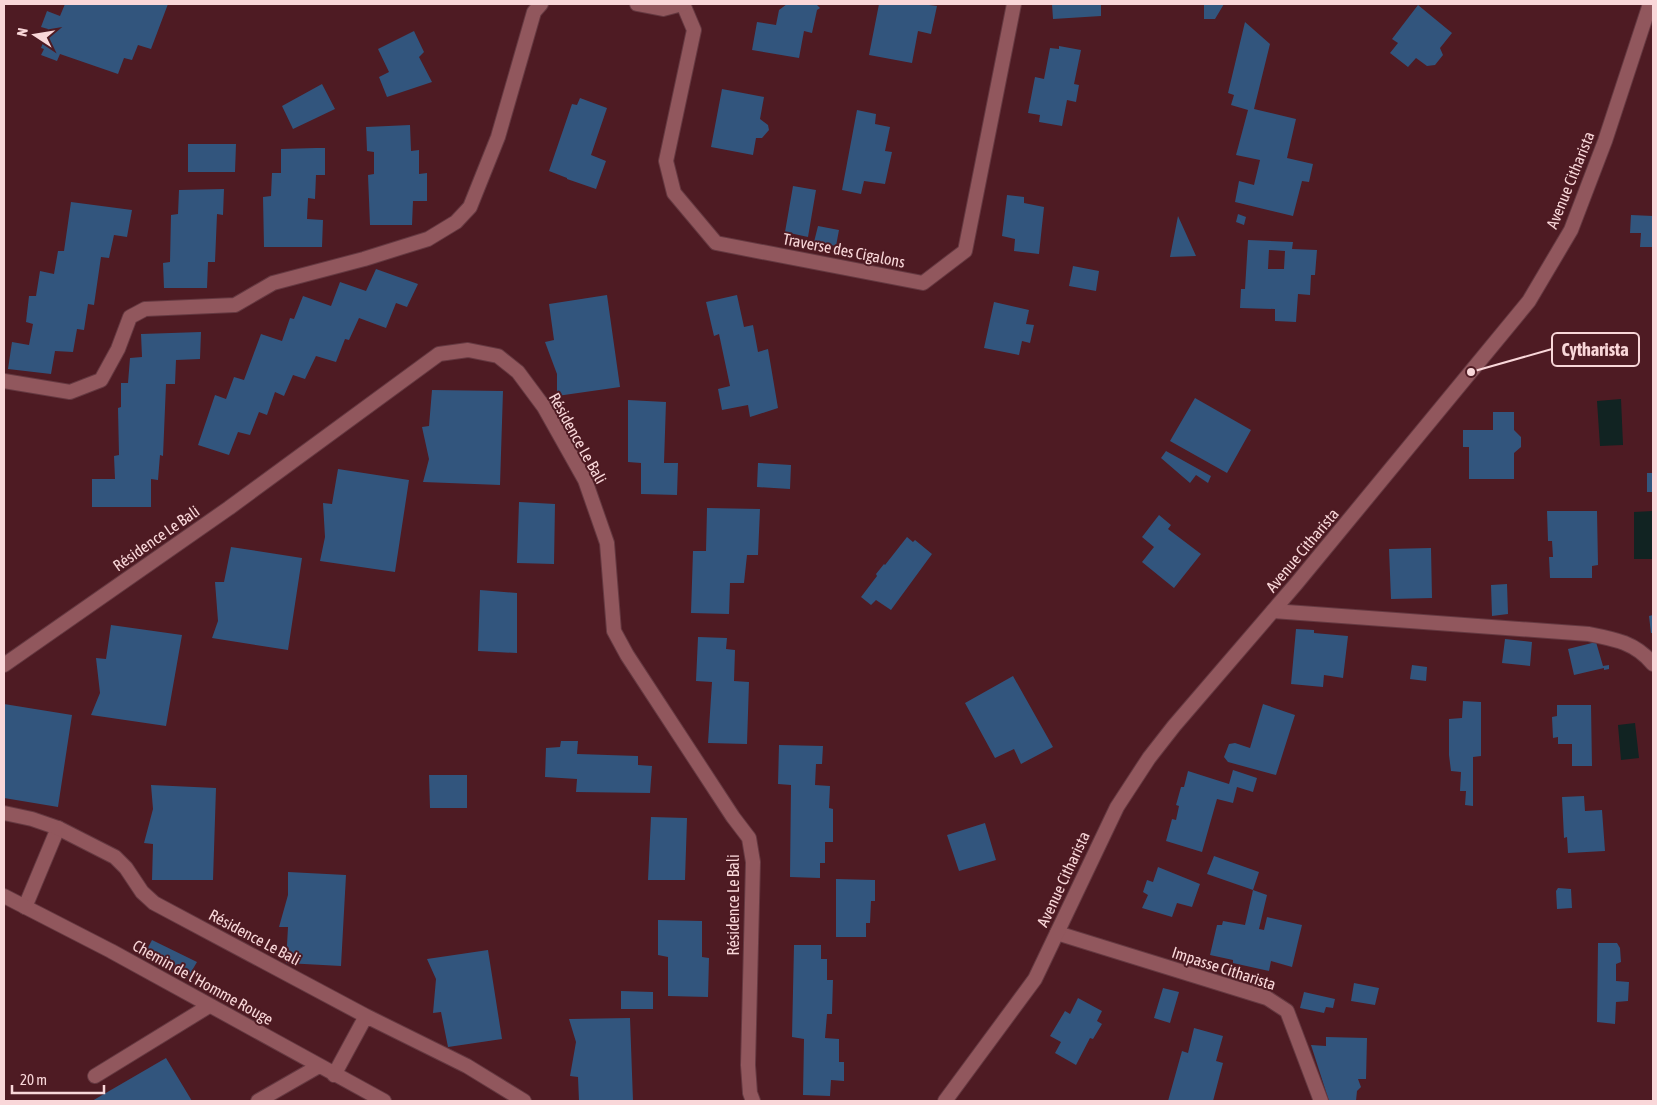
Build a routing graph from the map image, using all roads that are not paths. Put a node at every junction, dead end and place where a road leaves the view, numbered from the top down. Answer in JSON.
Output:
{"nodes":[{"id":1,"x":541,"y":4,"type":"edge"},
{"id":2,"x":637,"y":4,"type":"edge"},
{"id":3,"x":682,"y":4,"type":"edge"},
{"id":4,"x":1014,"y":4,"type":"edge"},
{"id":5,"x":1650,"y":4,"type":"edge"},
{"id":6,"x":4,"y":381,"type":"edge"},
{"id":7,"x":1273,"y":611,"type":"junction"},
{"id":8,"x":1653,"y":664,"type":"edge"},
{"id":9,"x":4,"y":665,"type":"edge"},
{"id":10,"x":4,"y":813,"type":"edge"},
{"id":11,"x":58,"y":828,"type":"junction"},
{"id":12,"x":4,"y":896,"type":"edge"},
{"id":13,"x":25,"y":907,"type":"junction"},
{"id":14,"x":1057,"y":932,"type":"junction"},
{"id":15,"x":210,"y":1006,"type":"junction"},
{"id":16,"x":366,"y":1016,"type":"junction"},
{"id":17,"x":319,"y":1066,"type":"junction"},
{"id":18,"x":334,"y":1075,"type":"junction"},
{"id":19,"x":95,"y":1076,"type":"dead end"},
{"id":20,"x":258,"y":1101,"type":"edge"},
{"id":21,"x":384,"y":1101,"type":"edge"},
{"id":22,"x":524,"y":1101,"type":"edge"},
{"id":23,"x":753,"y":1101,"type":"edge"},
{"id":24,"x":945,"y":1101,"type":"edge"},
{"id":25,"x":1321,"y":1101,"type":"edge"}],
"edges":[{"from":1,"to":6,"type":"street"},
{"from":2,"to":3,"type":"street"},
{"from":3,"to":4,"type":"street","name":"Traverse des Cigalons"},
{"from":5,"to":7,"type":"street","name":"Avenue Citharista"},
{"from":7,"to":8,"type":"street"},
{"from":7,"to":14,"type":"street","name":"Avenue Citharista"},
{"from":9,"to":23,"type":"street","name":"Résidence Le Bali"},
{"from":10,"to":11,"type":"street","name":"Résidence Le Bali"},
{"from":11,"to":13,"type":"street"},
{"from":11,"to":16,"type":"street","name":"Résidence Le Bali"},
{"from":12,"to":13,"type":"street","name":"Chemin de l'Homme Rouge"},
{"from":13,"to":15,"type":"street","name":"Chemin de l'Homme Rouge"},
{"from":14,"to":24,"type":"street","name":"Avenue Citharista"},
{"from":14,"to":25,"type":"street","name":"Impasse Citharista"},
{"from":15,"to":17,"type":"street","name":"Chemin de l'Homme Rouge"},
{"from":15,"to":19,"type":"street"},
{"from":16,"to":18,"type":"street"},
{"from":16,"to":22,"type":"street","name":"Résidence Le Bali"},
{"from":17,"to":18,"type":"street","name":"Chemin de l'Homme Rouge"},
{"from":17,"to":20,"type":"street"},
{"from":18,"to":21,"type":"street","name":"Chemin de l'Homme Rouge"}]}
